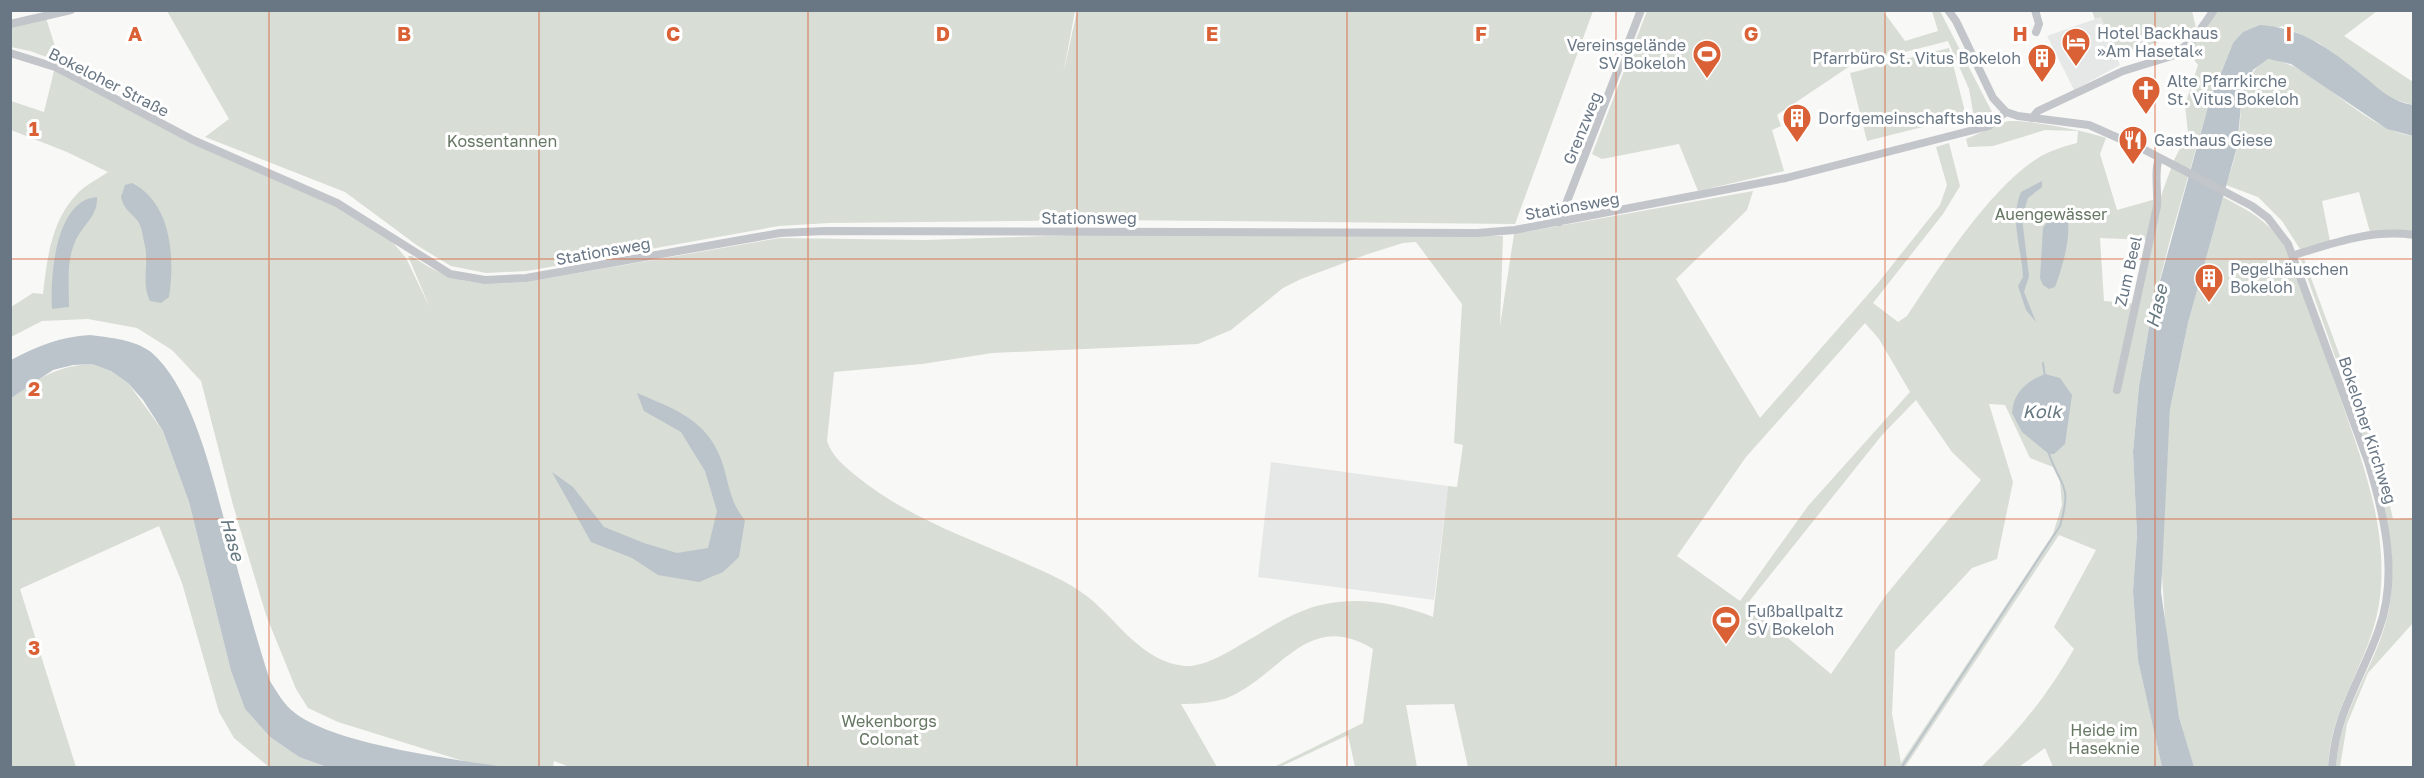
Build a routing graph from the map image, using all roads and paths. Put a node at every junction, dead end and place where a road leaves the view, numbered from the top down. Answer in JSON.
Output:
{"nodes":[{"id":1,"x":71,"y":10,"type":"edge"},
{"id":2,"x":1641,"y":10,"type":"edge"},
{"id":3,"x":1948,"y":10,"type":"edge"},
{"id":4,"x":2035,"y":10,"type":"edge"},
{"id":5,"x":2214,"y":10,"type":"edge"},
{"id":6,"x":10,"y":24,"type":"edge"},
{"id":7,"x":2036,"y":32,"type":"dead end"},
{"id":8,"x":10,"y":53,"type":"edge"},
{"id":9,"x":2006,"y":112,"type":"junction"},
{"id":10,"x":2032,"y":118,"type":"junction"},
{"id":11,"x":193,"y":140,"type":"joint"},
{"id":12,"x":2159,"y":159,"type":"junction"},
{"id":13,"x":1559,"y":222,"type":"junction"},
{"id":14,"x":2414,"y":235,"type":"edge"},
{"id":15,"x":2294,"y":255,"type":"junction"},
{"id":16,"x":2117,"y":390,"type":"dead end"},
{"id":17,"x":2332,"y":768,"type":"edge"}],
"edges":[{"from":1,"to":6,"type":"street"},
{"from":2,"to":13,"type":"street","name":"Grenzweg"},
{"from":3,"to":9,"type":"street"},
{"from":4,"to":7,"type":"street"},
{"from":5,"to":10,"type":"street"},
{"from":8,"to":11,"type":"street","name":"Bokeloher Straße"},
{"from":9,"to":10,"type":"street","name":"Bokeloher Kirchweg"},
{"from":9,"to":13,"type":"street","name":"Stationsweg"},
{"from":10,"to":12,"type":"street","name":"Bokeloher Kirchweg"},
{"from":11,"to":13,"type":"street","name":"Stationsweg"},
{"from":12,"to":15,"type":"street","name":"Bokeloher Kirchweg"},
{"from":12,"to":16,"type":"street","name":"Zum Beel"},
{"from":14,"to":15,"type":"street"},
{"from":15,"to":17,"type":"street","name":"Bokeloher Kirchweg"}]}
